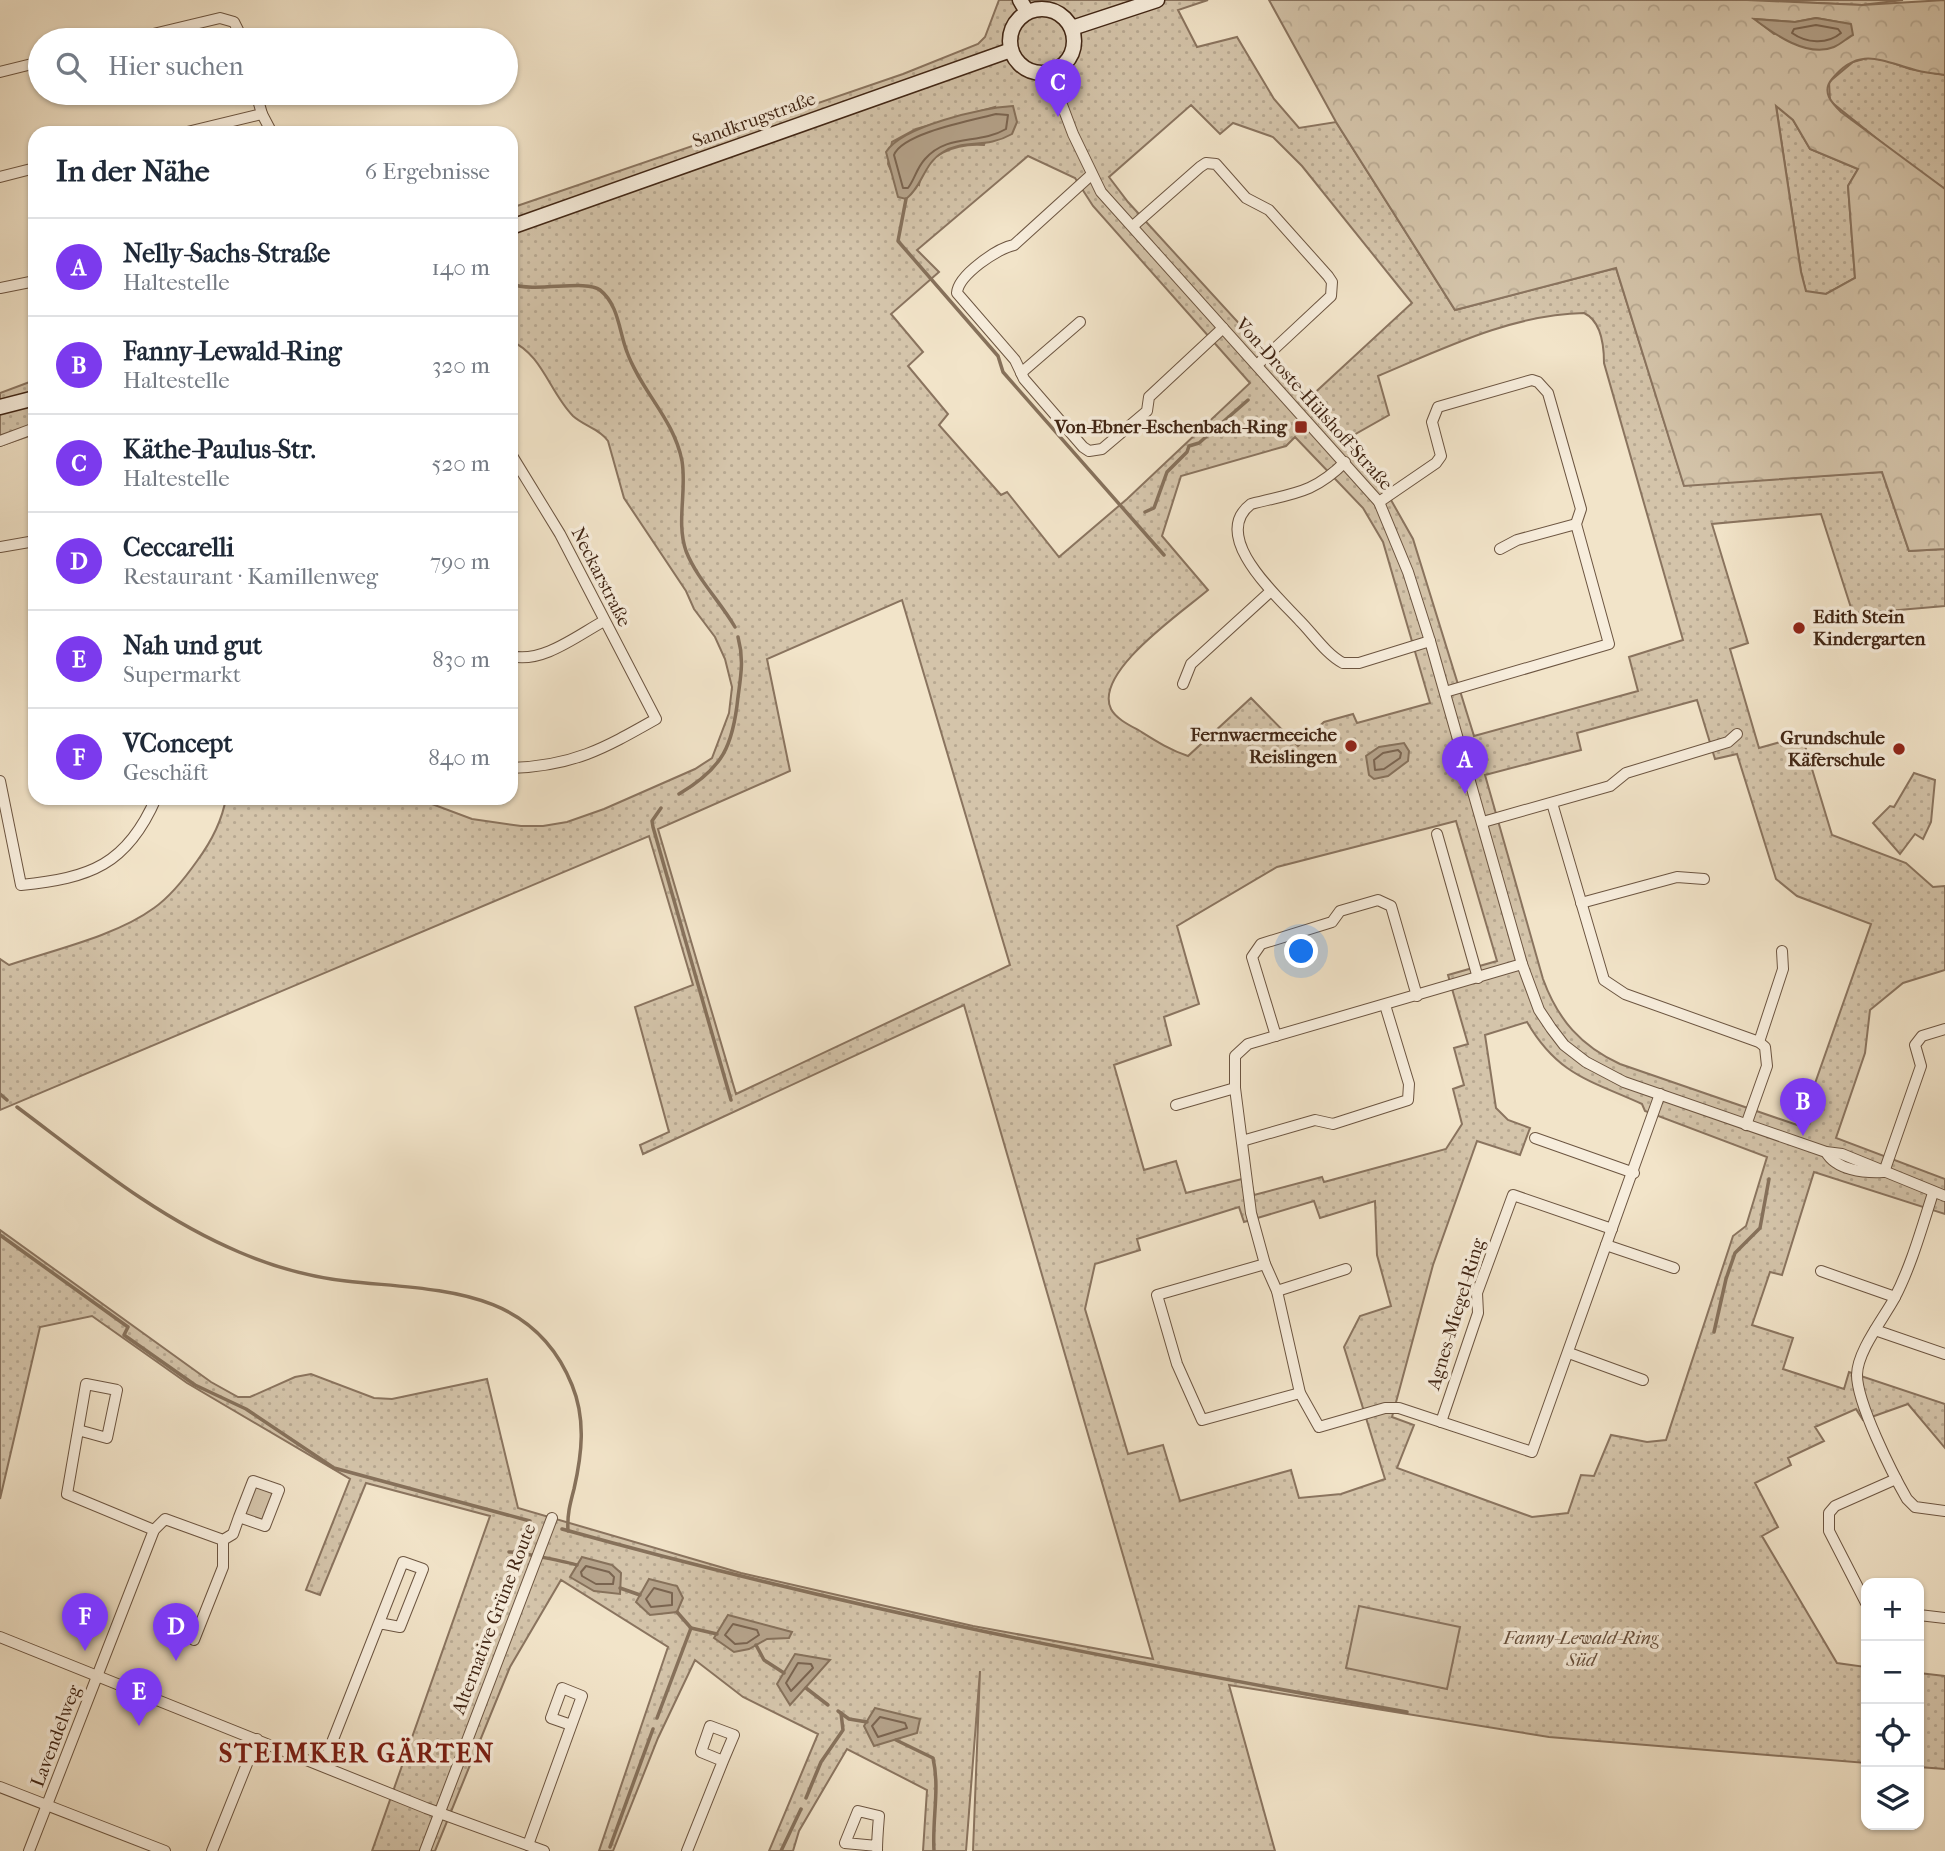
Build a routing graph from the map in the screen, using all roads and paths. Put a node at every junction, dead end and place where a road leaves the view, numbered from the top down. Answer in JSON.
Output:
{"nodes":[{"id":1,"x":1157,"y":0,"type":"edge"},
{"id":2,"x":1024,"y":6,"type":"edge"},
{"id":3,"x":178,"y":28,"type":"edge"},
{"id":4,"x":237,"y":28,"type":"edge"},
{"id":5,"x":1072,"y":28,"type":"junction"},
{"id":6,"x":1011,"y":50,"type":"junction"},
{"id":7,"x":28,"y":65,"type":"edge"},
{"id":8,"x":0,"y":72,"type":"edge"},
{"id":9,"x":1050,"y":73,"type":"junction"},
{"id":10,"x":259,"y":105,"type":"edge"},
{"id":11,"x":261,"y":114,"type":"junction"},
{"id":12,"x":212,"y":126,"type":"edge"},
{"id":13,"x":268,"y":126,"type":"edge"},
{"id":14,"x":28,"y":170,"type":"edge"},
{"id":15,"x":1090,"y":176,"type":"junction"},
{"id":16,"x":0,"y":177,"type":"edge"},
{"id":17,"x":518,"y":225,"type":"edge"},
{"id":18,"x":1133,"y":226,"type":"junction"},
{"id":19,"x":28,"y":282,"type":"edge"},
{"id":20,"x":0,"y":288,"type":"edge"},
{"id":21,"x":1080,"y":322,"type":"dead end"},
{"id":22,"x":1223,"y":328,"type":"junction"},
{"id":23,"x":1257,"y":365,"type":"junction"},
{"id":24,"x":1021,"y":373,"type":"junction"},
{"id":25,"x":28,"y":400,"type":"edge"},
{"id":26,"x":0,"y":407,"type":"edge"},
{"id":27,"x":28,"y":431,"type":"edge"},
{"id":28,"x":0,"y":441,"type":"edge"},
{"id":29,"x":1345,"y":462,"type":"junction"},
{"id":30,"x":518,"y":467,"type":"edge"},
{"id":31,"x":1379,"y":502,"type":"junction"},
{"id":32,"x":1576,"y":524,"type":"junction"},
{"id":33,"x":28,"y":542,"type":"edge"},
{"id":34,"x":0,"y":547,"type":"edge"},
{"id":35,"x":1500,"y":550,"type":"dead end"},
{"id":36,"x":1271,"y":591,"type":"junction"},
{"id":37,"x":604,"y":621,"type":"junction"},
{"id":38,"x":1430,"y":641,"type":"junction"},
{"id":39,"x":518,"y":658,"type":"edge"},
{"id":40,"x":1182,"y":684,"type":"dead end"},
{"id":41,"x":1445,"y":692,"type":"junction"},
{"id":42,"x":1737,"y":734,"type":"dead end"},
{"id":43,"x":518,"y":768,"type":"edge"},
{"id":44,"x":0,"y":781,"type":"edge"},
{"id":45,"x":1552,"y":803,"type":"junction"},
{"id":46,"x":153,"y":805,"type":"edge"},
{"id":47,"x":1483,"y":822,"type":"junction"},
{"id":48,"x":1437,"y":834,"type":"dead end"},
{"id":49,"x":1704,"y":879,"type":"dead end"},
{"id":50,"x":1581,"y":903,"type":"junction"},
{"id":51,"x":1782,"y":951,"type":"dead end"},
{"id":52,"x":1522,"y":964,"type":"junction"},
{"id":53,"x":1478,"y":978,"type":"junction"},
{"id":54,"x":1417,"y":996,"type":"junction"},
{"id":55,"x":1385,"y":1005,"type":"junction"},
{"id":56,"x":1945,"y":1028,"type":"edge"},
{"id":57,"x":1276,"y":1035,"type":"junction"},
{"id":58,"x":1759,"y":1042,"type":"junction"},
{"id":59,"x":1235,"y":1088,"type":"junction"},
{"id":60,"x":1660,"y":1094,"type":"junction"},
{"id":61,"x":1176,"y":1105,"type":"dead end"},
{"id":62,"x":1746,"y":1125,"type":"junction"},
{"id":63,"x":1535,"y":1138,"type":"dead end"},
{"id":64,"x":1242,"y":1141,"type":"junction"},
{"id":65,"x":1884,"y":1172,"type":"junction"},
{"id":66,"x":1634,"y":1173,"type":"junction"},
{"id":67,"x":1933,"y":1193,"type":"junction"},
{"id":68,"x":1945,"y":1196,"type":"edge"},
{"id":69,"x":1612,"y":1229,"type":"junction"},
{"id":70,"x":1606,"y":1245,"type":"junction"},
{"id":71,"x":1265,"y":1264,"type":"junction"},
{"id":72,"x":1674,"y":1268,"type":"dead end"},
{"id":73,"x":1346,"y":1269,"type":"dead end"},
{"id":74,"x":1821,"y":1271,"type":"dead end"},
{"id":75,"x":1277,"y":1291,"type":"junction"},
{"id":76,"x":1895,"y":1297,"type":"junction"},
{"id":77,"x":1875,"y":1330,"type":"junction"},
{"id":78,"x":1569,"y":1353,"type":"junction"},
{"id":79,"x":1945,"y":1354,"type":"edge"},
{"id":80,"x":1643,"y":1380,"type":"dead end"},
{"id":81,"x":1300,"y":1394,"type":"junction"},
{"id":82,"x":1441,"y":1422,"type":"junction"},
{"id":83,"x":78,"y":1430,"type":"dead end"},
{"id":84,"x":1896,"y":1479,"type":"junction"},
{"id":85,"x":1945,"y":1511,"type":"edge"},
{"id":86,"x":239,"y":1517,"type":"junction"},
{"id":87,"x":552,"y":1518,"type":"dead end"},
{"id":88,"x":154,"y":1530,"type":"junction"},
{"id":89,"x":223,"y":1540,"type":"junction"},
{"id":90,"x":1861,"y":1594,"type":"edge"},
{"id":91,"x":1924,"y":1616,"type":"edge"},
{"id":92,"x":1945,"y":1618,"type":"edge"},
{"id":93,"x":379,"y":1623,"type":"junction"},
{"id":94,"x":0,"y":1637,"type":"edge"},
{"id":95,"x":194,"y":1640,"type":"dead end"},
{"id":96,"x":97,"y":1676,"type":"junction"},
{"id":97,"x":571,"y":1726,"type":"dead end"},
{"id":98,"x":257,"y":1739,"type":"junction"},
{"id":99,"x":723,"y":1761,"type":"dead end"},
{"id":100,"x":323,"y":1765,"type":"junction"},
{"id":101,"x":0,"y":1787,"type":"edge"},
{"id":102,"x":48,"y":1805,"type":"junction"},
{"id":103,"x":439,"y":1812,"type":"junction"},
{"id":104,"x":528,"y":1846,"type":"junction"},
{"id":105,"x":29,"y":1851,"type":"edge"},
{"id":106,"x":164,"y":1851,"type":"edge"},
{"id":107,"x":212,"y":1851,"type":"edge"},
{"id":108,"x":425,"y":1851,"type":"edge"},
{"id":109,"x":544,"y":1851,"type":"edge"},
{"id":110,"x":687,"y":1851,"type":"edge"}],
"edges":[{"from":1,"to":5,"type":"street"},
{"from":2,"to":5,"type":"street"},
{"from":2,"to":6,"type":"street"},
{"from":3,"to":4,"type":"street"},
{"from":5,"to":9,"type":"street"},
{"from":6,"to":9,"type":"street"},
{"from":6,"to":17,"type":"street","name":"Sandkrugstraße"},
{"from":7,"to":8,"type":"street"},
{"from":9,"to":15,"type":"street","name":"Von-Droste-Hülshoff-Straße"},
{"from":10,"to":11,"type":"street"},
{"from":11,"to":12,"type":"street"},
{"from":11,"to":13,"type":"street"},
{"from":14,"to":16,"type":"street"},
{"from":15,"to":18,"type":"street","name":"Von-Droste-Hülshoff-Straße"},
{"from":15,"to":24,"type":"street"},
{"from":18,"to":22,"type":"street","name":"Von-Droste-Hülshoff-Straße"},
{"from":18,"to":23,"type":"street"},
{"from":19,"to":20,"type":"street"},
{"from":21,"to":24,"type":"street"},
{"from":22,"to":23,"type":"street","name":"Von-Droste-Hülshoff-Straße"},
{"from":22,"to":24,"type":"street"},
{"from":23,"to":29,"type":"street","name":"Von-Droste-Hülshoff-Straße"},
{"from":25,"to":26,"type":"street"},
{"from":27,"to":28,"type":"street"},
{"from":29,"to":31,"type":"street","name":"Von-Droste-Hülshoff-Straße"},
{"from":29,"to":36,"type":"street"},
{"from":30,"to":37,"type":"street","name":"Neckarstraße"},
{"from":31,"to":32,"type":"street"},
{"from":31,"to":38,"type":"street","name":"Von-Droste-Hülshoff-Straße"},
{"from":32,"to":35,"type":"street"},
{"from":32,"to":41,"type":"street"},
{"from":33,"to":34,"type":"street"},
{"from":36,"to":38,"type":"street"},
{"from":36,"to":40,"type":"street"},
{"from":37,"to":39,"type":"street"},
{"from":37,"to":43,"type":"street","name":"Neckarstraße"},
{"from":38,"to":41,"type":"street","name":"Von-Droste-Hülshoff-Straße"},
{"from":41,"to":47,"type":"street","name":"Von-Droste-Hülshoff-Straße"},
{"from":42,"to":45,"type":"street"},
{"from":44,"to":46,"type":"street"},
{"from":45,"to":47,"type":"street"},
{"from":45,"to":50,"type":"street"},
{"from":47,"to":52,"type":"street","name":"Von-Droste-Hülshoff-Straße"},
{"from":48,"to":53,"type":"street"},
{"from":49,"to":50,"type":"street"},
{"from":50,"to":58,"type":"street"},
{"from":51,"to":58,"type":"street"},
{"from":52,"to":53,"type":"street"},
{"from":52,"to":60,"type":"street","name":"Von-Droste-Hülshoff-Straße"},
{"from":53,"to":54,"type":"street"},
{"from":54,"to":55,"type":"street"},
{"from":54,"to":57,"type":"street"},
{"from":55,"to":57,"type":"street"},
{"from":55,"to":64,"type":"street"},
{"from":56,"to":65,"type":"street"},
{"from":57,"to":59,"type":"street"},
{"from":58,"to":62,"type":"street"},
{"from":59,"to":61,"type":"street"},
{"from":59,"to":64,"type":"street"},
{"from":60,"to":62,"type":"street","name":"Von-Droste-Hülshoff-Straße"},
{"from":60,"to":66,"type":"street"},
{"from":62,"to":65,"type":"street","name":"Von-Droste-Hülshoff-Straße"},
{"from":63,"to":66,"type":"street"},
{"from":64,"to":71,"type":"street"},
{"from":65,"to":67,"type":"street","name":"Von-Droste-Hülshoff-Straße"},
{"from":66,"to":69,"type":"street"},
{"from":67,"to":68,"type":"street","name":"Von-Droste-Hülshoff-Straße"},
{"from":67,"to":76,"type":"street"},
{"from":69,"to":70,"type":"street"},
{"from":69,"to":82,"type":"street","name":"Agnes-Miegel-Ring"},
{"from":70,"to":72,"type":"street"},
{"from":70,"to":78,"type":"street"},
{"from":71,"to":75,"type":"street"},
{"from":71,"to":81,"type":"street"},
{"from":73,"to":75,"type":"street"},
{"from":74,"to":76,"type":"street"},
{"from":75,"to":81,"type":"street"},
{"from":76,"to":77,"type":"street"},
{"from":77,"to":79,"type":"street"},
{"from":77,"to":84,"type":"street"},
{"from":78,"to":80,"type":"street"},
{"from":78,"to":82,"type":"street"},
{"from":81,"to":82,"type":"street"},
{"from":83,"to":88,"type":"street"},
{"from":84,"to":85,"type":"street"},
{"from":84,"to":90,"type":"street"},
{"from":86,"to":86,"type":"street"},
{"from":86,"to":89,"type":"street"},
{"from":87,"to":103,"type":"street","name":"Alternative Grüne Route"},
{"from":88,"to":89,"type":"street","name":"Lavendelweg"},
{"from":88,"to":96,"type":"street","name":"Lavendelweg"},
{"from":89,"to":95,"type":"street"},
{"from":91,"to":92,"type":"street"},
{"from":93,"to":93,"type":"street"},
{"from":93,"to":100,"type":"street"},
{"from":94,"to":96,"type":"street"},
{"from":96,"to":98,"type":"street"},
{"from":96,"to":102,"type":"street","name":"Lavendelweg"},
{"from":97,"to":104,"type":"street"},
{"from":98,"to":100,"type":"street"},
{"from":98,"to":107,"type":"street"},
{"from":99,"to":110,"type":"street"},
{"from":100,"to":103,"type":"street"},
{"from":101,"to":102,"type":"street"},
{"from":102,"to":105,"type":"street","name":"Lavendelweg"},
{"from":102,"to":106,"type":"street"},
{"from":103,"to":104,"type":"street"},
{"from":103,"to":108,"type":"street","name":"Alternative Grüne Route"},
{"from":104,"to":109,"type":"street"}]}
